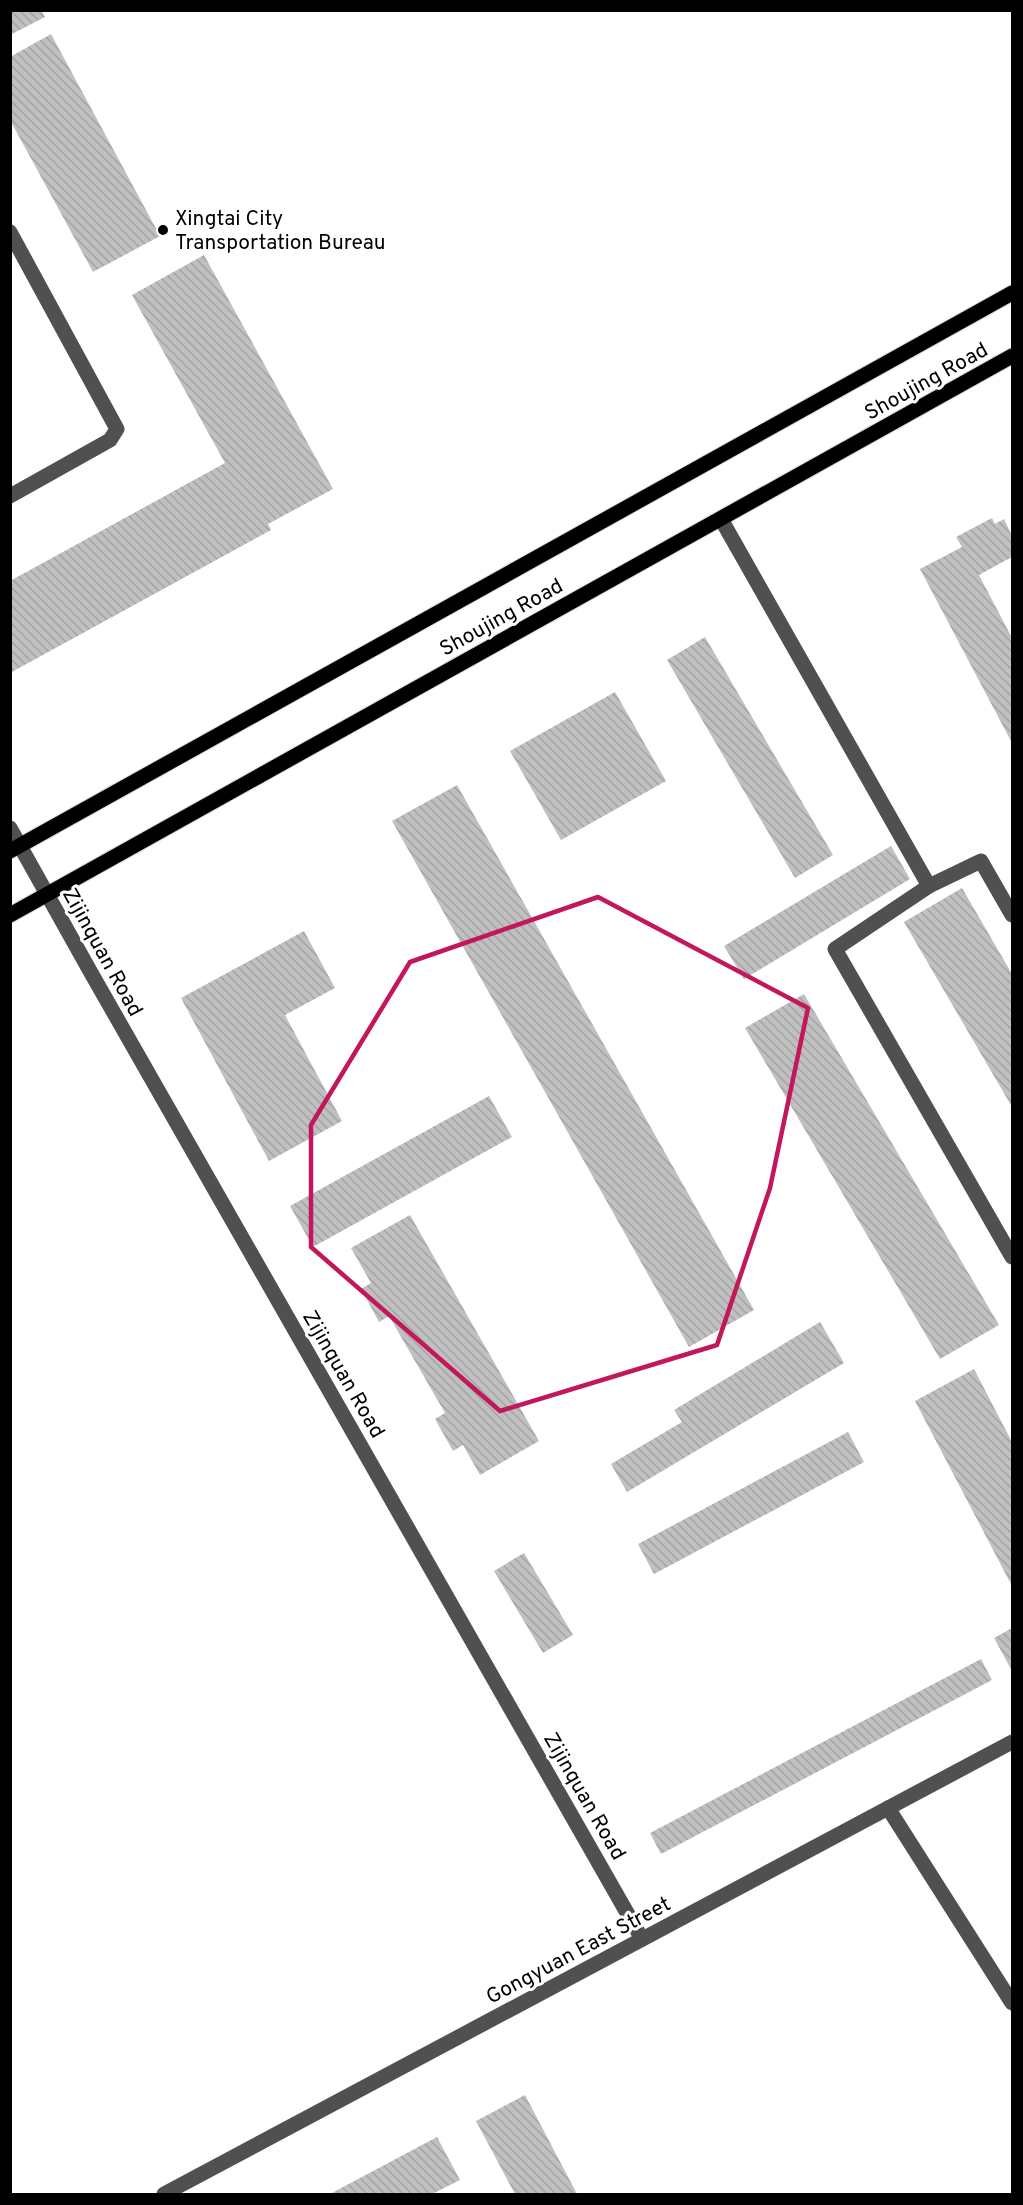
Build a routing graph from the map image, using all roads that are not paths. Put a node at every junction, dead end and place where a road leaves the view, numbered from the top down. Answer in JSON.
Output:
{"nodes":[{"id":1,"x":10,"y":232,"type":"edge"},
{"id":2,"x":1012,"y":293,"type":"edge"},
{"id":3,"x":1012,"y":356,"type":"edge"},
{"id":4,"x":10,"y":496,"type":"edge"},
{"id":5,"x":721,"y":519,"type":"junction"},
{"id":6,"x":10,"y":828,"type":"edge"},
{"id":7,"x":15,"y":849,"type":"edge"},
{"id":8,"x":929,"y":886,"type":"junction"},
{"id":9,"x":47,"y":895,"type":"junction"},
{"id":10,"x":10,"y":915,"type":"edge"},
{"id":11,"x":1012,"y":915,"type":"edge"},
{"id":12,"x":1012,"y":1257,"type":"edge"},
{"id":13,"x":1012,"y":1742,"type":"edge"},
{"id":14,"x":888,"y":1808,"type":"junction"},
{"id":15,"x":642,"y":1939,"type":"junction"},
{"id":16,"x":1012,"y":2003,"type":"edge"},
{"id":17,"x":164,"y":2194,"type":"edge"}],
"edges":[{"from":1,"to":4,"type":"street"},
{"from":2,"to":7,"type":"main road","name":"Shoujing Road"},
{"from":3,"to":5,"type":"main road","name":"Shoujing Road"},
{"from":5,"to":8,"type":"street"},
{"from":5,"to":9,"type":"main road","name":"Shoujing Road"},
{"from":6,"to":7,"type":"street","name":"Zijinquan Road"},
{"from":7,"to":9,"type":"street","name":"Zijinquan Road"},
{"from":8,"to":11,"type":"street"},
{"from":8,"to":12,"type":"street"},
{"from":9,"to":10,"type":"main road","name":"Shoujing Road"},
{"from":9,"to":15,"type":"street","name":"Zijinquan Road"},
{"from":13,"to":14,"type":"street","name":"Gongyuan East Street"},
{"from":14,"to":15,"type":"street","name":"Gongyuan East Street"},
{"from":14,"to":16,"type":"street"},
{"from":15,"to":17,"type":"street","name":"Gongyuan East Street"}]}
